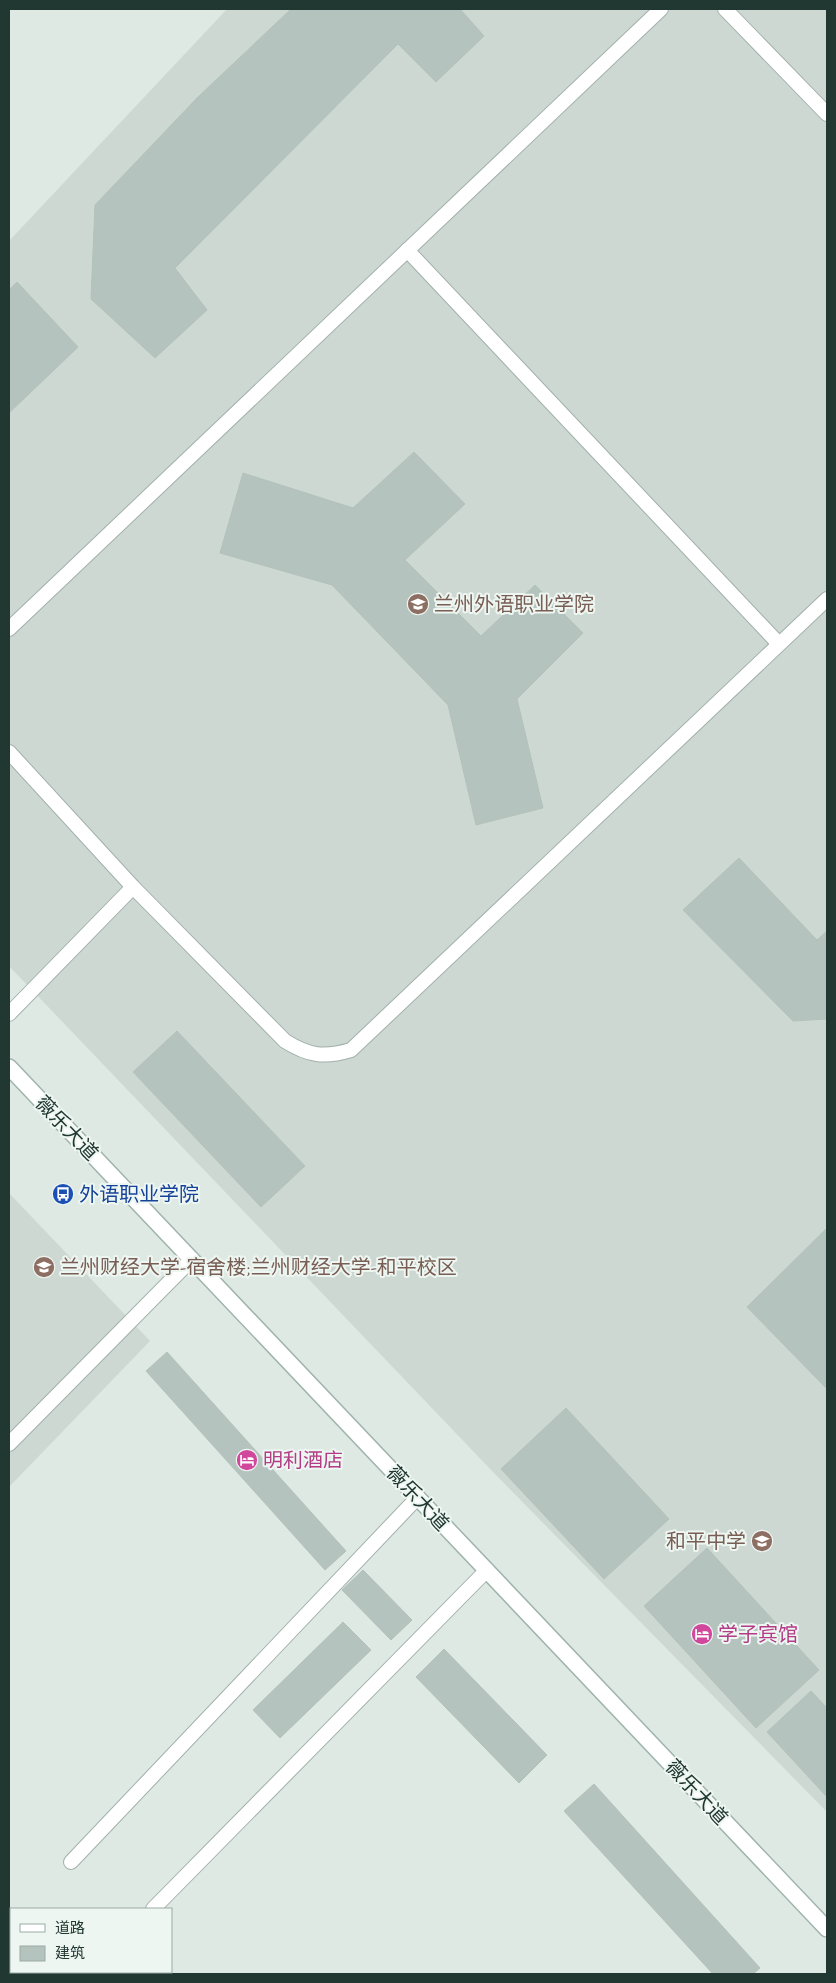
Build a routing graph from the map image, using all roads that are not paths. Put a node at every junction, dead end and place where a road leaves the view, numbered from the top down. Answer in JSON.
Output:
{"nodes":[{"id":1,"x":661,"y":9,"type":"edge"},
{"id":2,"x":725,"y":9,"type":"edge"},
{"id":3,"x":827,"y":114,"type":"edge"},
{"id":4,"x":407,"y":250,"type":"junction"},
{"id":5,"x":827,"y":598,"type":"edge"},
{"id":6,"x":9,"y":629,"type":"edge"},
{"id":7,"x":779,"y":644,"type":"junction"},
{"id":8,"x":9,"y":752,"type":"edge"},
{"id":9,"x":133,"y":888,"type":"junction"},
{"id":10,"x":9,"y":1014,"type":"edge"},
{"id":11,"x":9,"y":1067,"type":"edge"},
{"id":12,"x":192,"y":1259,"type":"junction"},
{"id":13,"x":9,"y":1444,"type":"edge"},
{"id":14,"x":418,"y":1498,"type":"junction"},
{"id":15,"x":487,"y":1570,"type":"junction"},
{"id":16,"x":71,"y":1862,"type":"dead end"},
{"id":17,"x":154,"y":1908,"type":"edge"},
{"id":18,"x":827,"y":1929,"type":"edge"}],
"edges":[{"from":1,"to":4,"type":"lane"},
{"from":2,"to":3,"type":"lane"},
{"from":4,"to":6,"type":"lane"},
{"from":4,"to":7,"type":"lane"},
{"from":5,"to":7,"type":"lane"},
{"from":7,"to":9,"type":"lane"},
{"from":8,"to":9,"type":"lane"},
{"from":9,"to":10,"type":"lane"},
{"from":11,"to":12,"type":"main road","name":"薇乐大道"},
{"from":12,"to":13,"type":"lane"},
{"from":12,"to":14,"type":"main road","name":"薇乐大道"},
{"from":14,"to":15,"type":"main road","name":"薇乐大道"},
{"from":14,"to":16,"type":"lane"},
{"from":15,"to":17,"type":"lane"},
{"from":15,"to":18,"type":"main road","name":"薇乐大道"}]}
